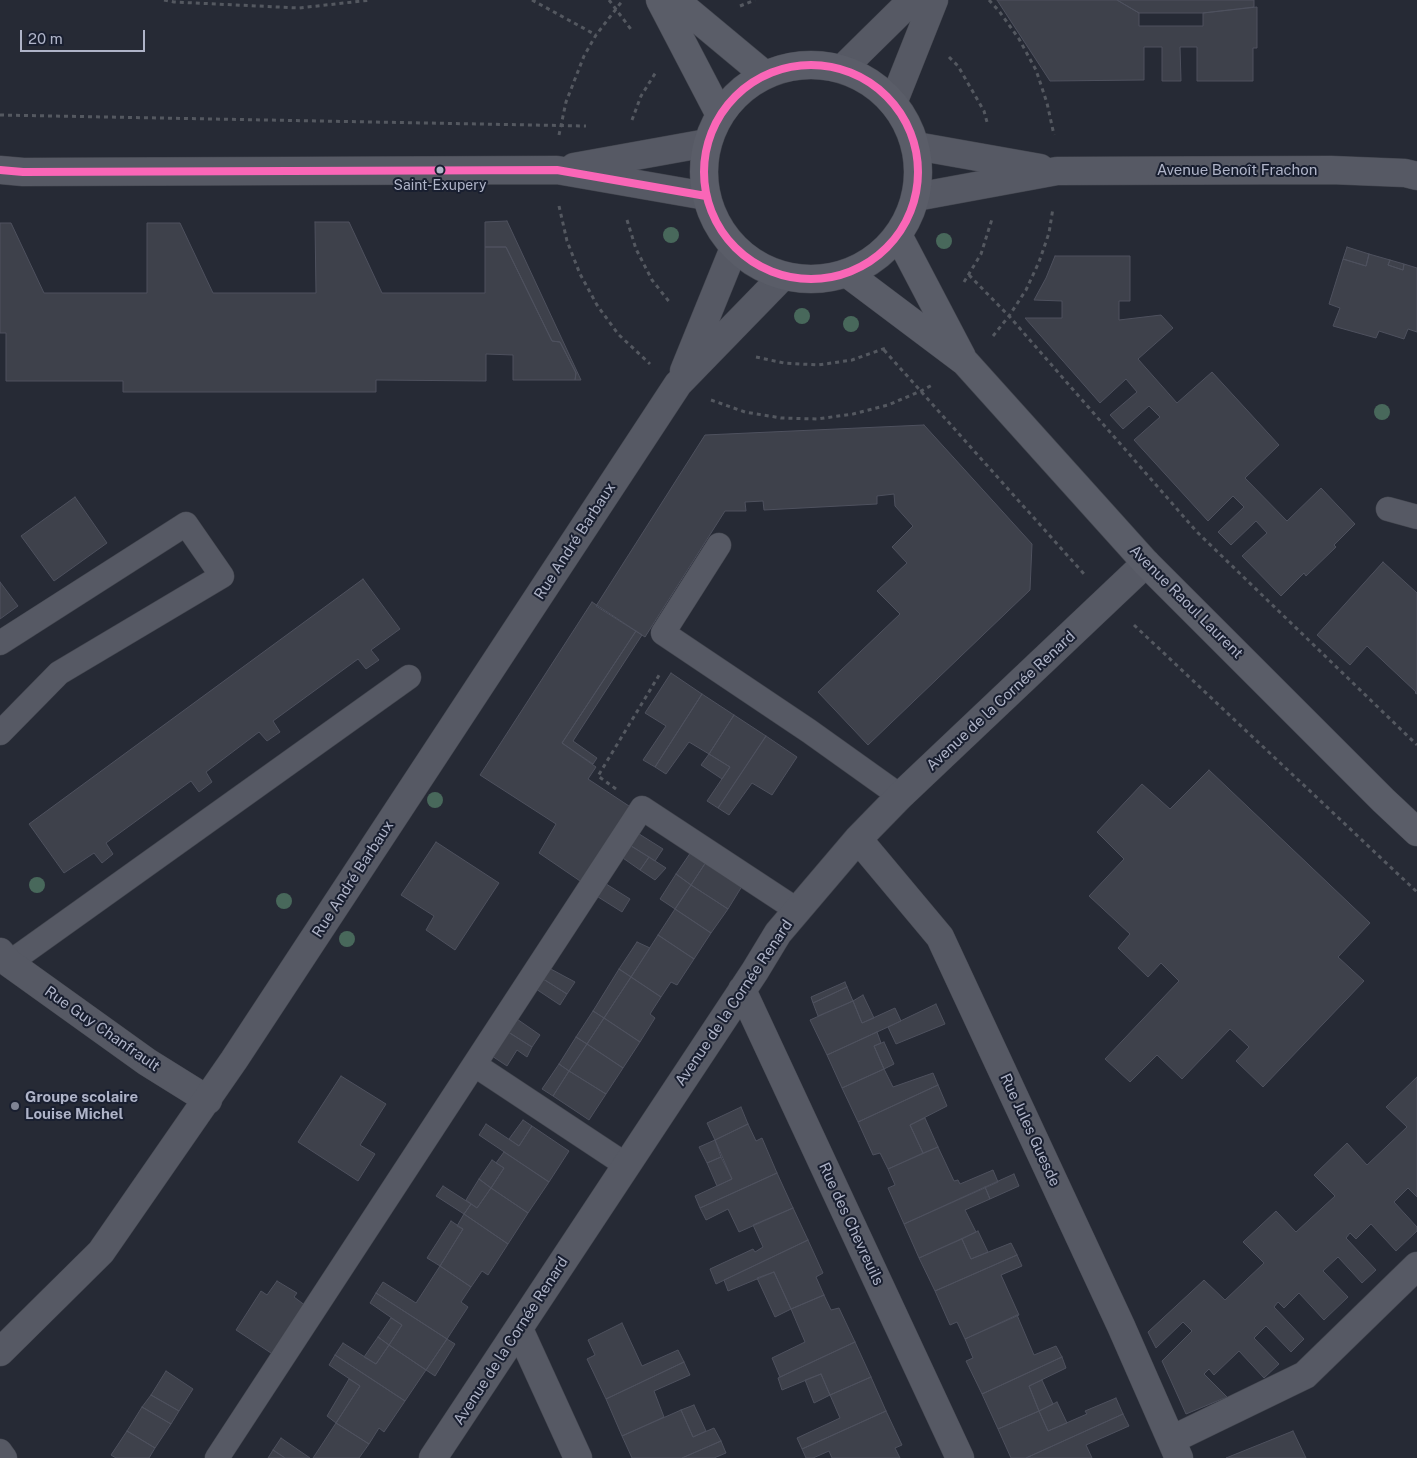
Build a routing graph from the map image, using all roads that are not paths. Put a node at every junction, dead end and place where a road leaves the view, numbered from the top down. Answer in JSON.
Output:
{"nodes":[{"id":1,"x":660,"y":0,"type":"edge"},
{"id":2,"x":675,"y":0,"type":"edge"},
{"id":3,"x":912,"y":0,"type":"edge"},
{"id":4,"x":934,"y":0,"type":"edge"},
{"id":5,"x":842,"y":69,"type":"junction"},
{"id":6,"x":765,"y":75,"type":"junction"},
{"id":7,"x":893,"y":103,"type":"junction"},
{"id":8,"x":720,"y":115,"type":"junction"},
{"id":9,"x":708,"y":143,"type":"junction"},
{"id":10,"x":916,"y":146,"type":"junction"},
{"id":11,"x":0,"y":170,"type":"edge"},
{"id":12,"x":622,"y":170,"type":"junction"},
{"id":13,"x":996,"y":172,"type":"junction"},
{"id":14,"x":1417,"y":176,"type":"edge"},
{"id":15,"x":706,"y":196,"type":"junction"},
{"id":16,"x":916,"y":197,"type":"junction"},
{"id":17,"x":898,"y":235,"type":"junction"},
{"id":18,"x":734,"y":248,"type":"junction"},
{"id":19,"x":848,"y":274,"type":"junction"},
{"id":20,"x":782,"y":276,"type":"junction"},
{"id":21,"x":930,"y":321,"type":"junction"},
{"id":22,"x":710,"y":336,"type":"junction"},
{"id":23,"x":1388,"y":509,"type":"dead end"},
{"id":24,"x":1417,"y":517,"type":"edge"},
{"id":25,"x":719,"y":545,"type":"dead end"},
{"id":26,"x":1146,"y":563,"type":"junction"},
{"id":27,"x":0,"y":643,"type":"edge"},
{"id":28,"x":410,"y":676,"type":"dead end"},
{"id":29,"x":0,"y":734,"type":"edge"},
{"id":30,"x":900,"y":796,"type":"junction"},
{"id":31,"x":1417,"y":832,"type":"edge"},
{"id":32,"x":858,"y":839,"type":"junction"},
{"id":33,"x":798,"y":910,"type":"junction"},
{"id":34,"x":5,"y":957,"type":"edge"},
{"id":35,"x":742,"y":990,"type":"junction"},
{"id":36,"x":475,"y":1066,"type":"junction"},
{"id":37,"x":208,"y":1100,"type":"junction"},
{"id":38,"x":626,"y":1165,"type":"junction"},
{"id":39,"x":1417,"y":1266,"type":"edge"},
{"id":40,"x":519,"y":1329,"type":"junction"},
{"id":41,"x":0,"y":1352,"type":"edge"},
{"id":42,"x":1175,"y":1449,"type":"edge"},
{"id":43,"x":0,"y":1451,"type":"edge"},
{"id":44,"x":5,"y":1458,"type":"edge"},
{"id":45,"x":217,"y":1458,"type":"edge"},
{"id":46,"x":433,"y":1458,"type":"edge"},
{"id":47,"x":578,"y":1458,"type":"edge"},
{"id":48,"x":960,"y":1458,"type":"edge"}],
"edges":[{"from":1,"to":8,"type":"main road"},
{"from":2,"to":6,"type":"main road"},
{"from":3,"to":5,"type":"street"},
{"from":4,"to":7,"type":"street"},
{"from":5,"to":6,"type":"main road"},
{"from":5,"to":7,"type":"main road"},
{"from":6,"to":8,"type":"main road"},
{"from":7,"to":10,"type":"main road"},
{"from":8,"to":9,"type":"main road"},
{"from":9,"to":12,"type":"street"},
{"from":9,"to":15,"type":"main road"},
{"from":10,"to":13,"type":"street","name":"Avenue Benoît Frachon"},
{"from":10,"to":16,"type":"main road"},
{"from":11,"to":12,"type":"street"},
{"from":12,"to":15,"type":"street"},
{"from":13,"to":14,"type":"street","name":"Avenue Benoît Frachon"},
{"from":13,"to":16,"type":"street","name":"Avenue Benoît Frachon"},
{"from":15,"to":18,"type":"main road"},
{"from":16,"to":17,"type":"main road"},
{"from":17,"to":19,"type":"main road"},
{"from":17,"to":21,"type":"main road","name":"Avenue Raoul Laurent"},
{"from":18,"to":20,"type":"main road"},
{"from":18,"to":22,"type":"street","name":"Rue André Barbaux"},
{"from":19,"to":20,"type":"main road"},
{"from":19,"to":21,"type":"main road","name":"Avenue Raoul Laurent"},
{"from":20,"to":22,"type":"street","name":"Rue André Barbaux"},
{"from":21,"to":26,"type":"main road","name":"Avenue Raoul Laurent"},
{"from":22,"to":37,"type":"street","name":"Rue André Barbaux"},
{"from":23,"to":24,"type":"lane"},
{"from":25,"to":30,"type":"lane"},
{"from":26,"to":30,"type":"street","name":"Avenue de la Cornée Renard"},
{"from":26,"to":31,"type":"main road","name":"Avenue Raoul Laurent"},
{"from":27,"to":29,"type":"lane"},
{"from":28,"to":34,"type":"lane"},
{"from":30,"to":32,"type":"street","name":"Avenue de la Cornée Renard"},
{"from":32,"to":33,"type":"street","name":"Avenue de la Cornée Renard"},
{"from":32,"to":42,"type":"street","name":"Rue Jules Guesde"},
{"from":33,"to":35,"type":"street","name":"Avenue de la Cornée Renard"},
{"from":33,"to":36,"type":"lane"},
{"from":34,"to":37,"type":"street","name":"Rue Guy Chanfrault"},
{"from":35,"to":38,"type":"street","name":"Avenue de la Cornée Renard"},
{"from":35,"to":48,"type":"street","name":"Rue des Chevreuils"},
{"from":36,"to":38,"type":"lane"},
{"from":36,"to":45,"type":"lane"},
{"from":37,"to":41,"type":"street","name":"Rue André Barbaux"},
{"from":38,"to":40,"type":"street","name":"Avenue de la Cornée Renard"},
{"from":39,"to":42,"type":"street","name":"Rue Jules Guesde"},
{"from":40,"to":46,"type":"street","name":"Avenue de la Cornée Renard"},
{"from":40,"to":47,"type":"street"},
{"from":43,"to":44,"type":"lane"}]}
